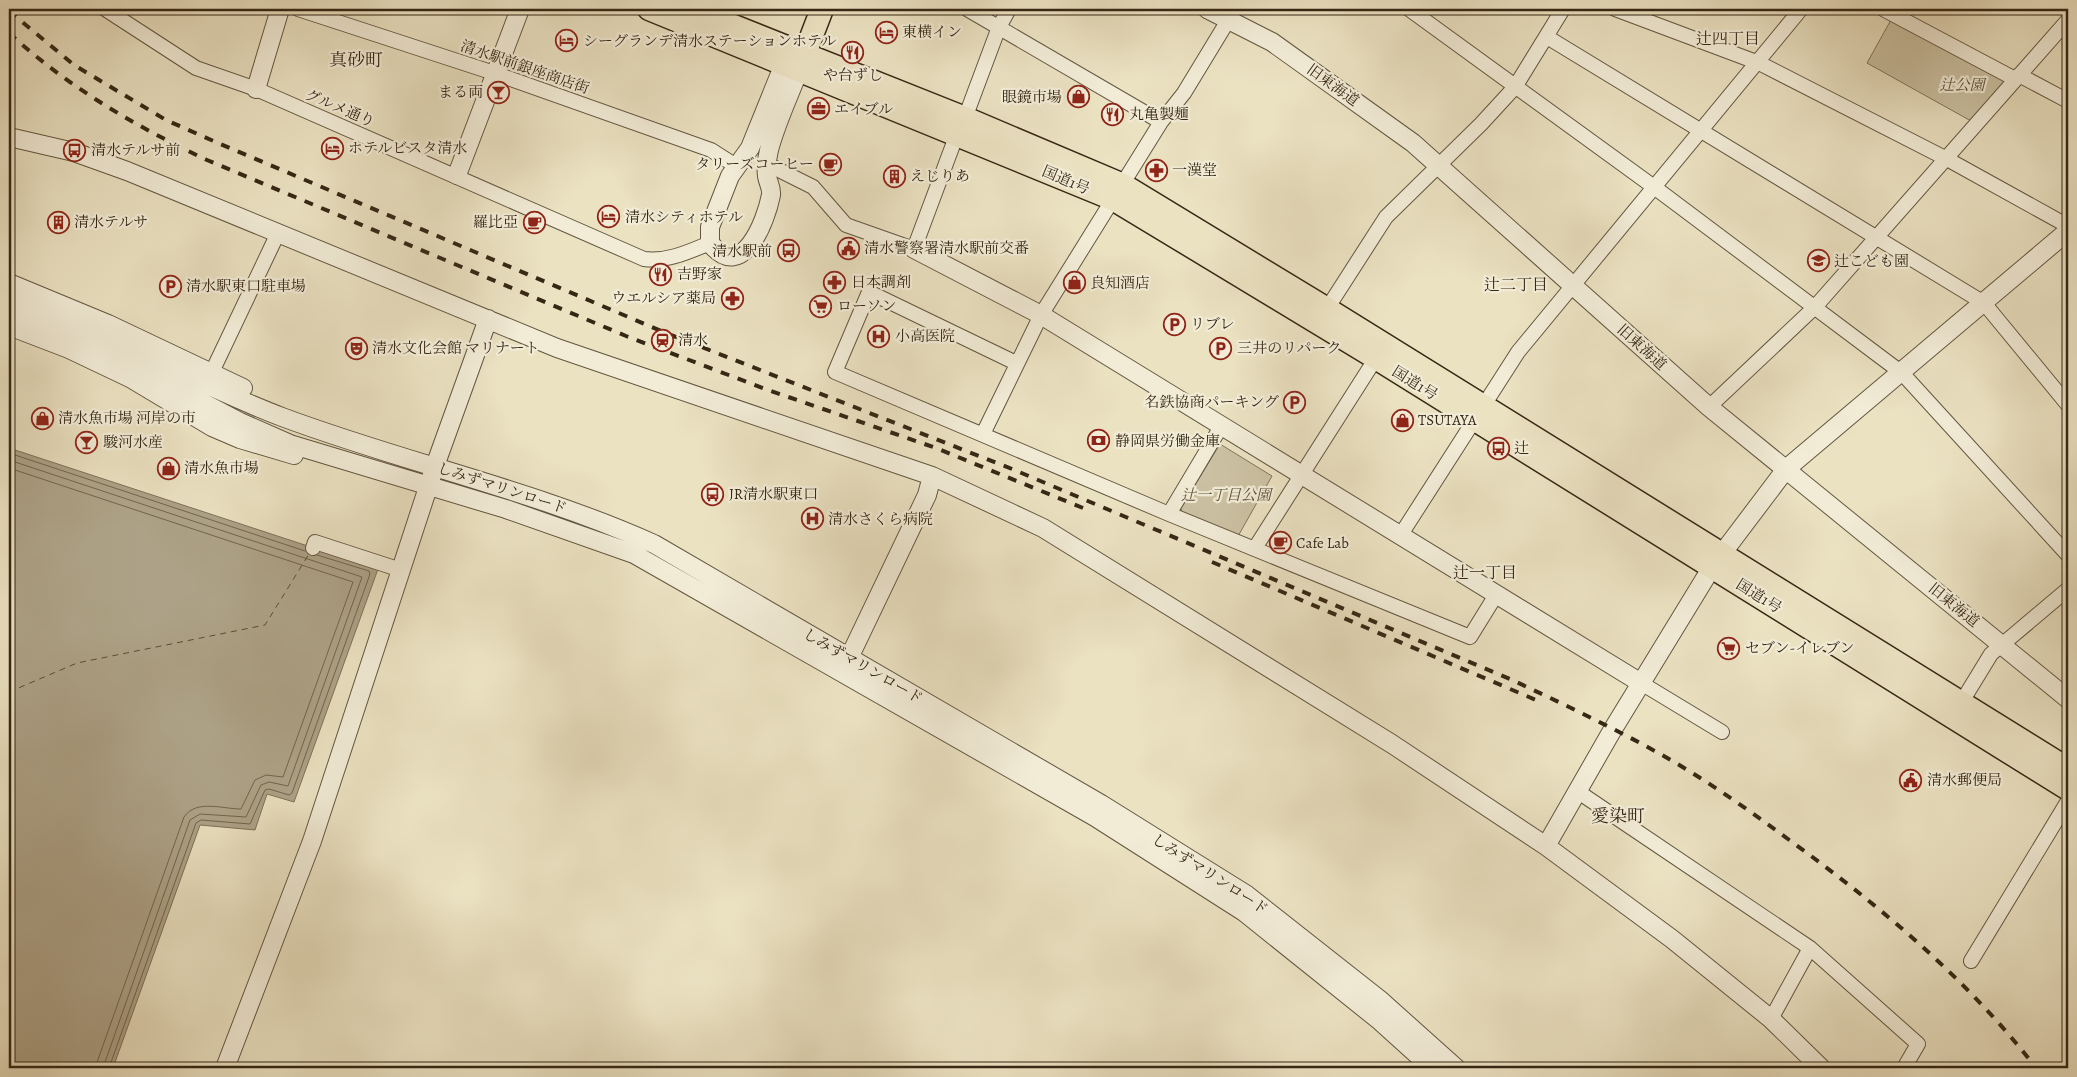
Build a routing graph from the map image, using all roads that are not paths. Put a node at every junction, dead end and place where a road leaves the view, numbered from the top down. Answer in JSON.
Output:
{"nodes":[{"id":1,"x":105,"y":9,"type":"edge"},
{"id":2,"x":280,"y":9,"type":"edge"},
{"id":3,"x":298,"y":9,"type":"edge"},
{"id":4,"x":520,"y":9,"type":"edge"},
{"id":5,"x":649,"y":9,"type":"edge"},
{"id":6,"x":691,"y":9,"type":"edge"},
{"id":7,"x":808,"y":9,"type":"edge"},
{"id":8,"x":822,"y":9,"type":"edge"},
{"id":9,"x":967,"y":9,"type":"edge"},
{"id":10,"x":1009,"y":9,"type":"edge"},
{"id":11,"x":1207,"y":9,"type":"edge"},
{"id":12,"x":1409,"y":9,"type":"edge"},
{"id":13,"x":1563,"y":9,"type":"edge"},
{"id":14,"x":1615,"y":9,"type":"edge"},
{"id":15,"x":1801,"y":9,"type":"edge"},
{"id":16,"x":1882,"y":9,"type":"edge"},
{"id":17,"x":1232,"y":14,"type":"edge"},
{"id":18,"x":2068,"y":20,"type":"edge"},
{"id":19,"x":999,"y":28,"type":"junction"},
{"id":20,"x":1547,"y":37,"type":"junction"},
{"id":21,"x":795,"y":60,"type":"junction"},
{"id":22,"x":1758,"y":63,"type":"junction"},
{"id":23,"x":494,"y":73,"type":"junction"},
{"id":24,"x":2017,"y":77,"type":"junction"},
{"id":25,"x":1515,"y":87,"type":"junction"},
{"id":26,"x":256,"y":89,"type":"junction"},
{"id":27,"x":2068,"y":102,"type":"edge"},
{"id":28,"x":1161,"y":122,"type":"junction"},
{"id":29,"x":961,"y":126,"type":"junction"},
{"id":30,"x":1702,"y":131,"type":"junction"},
{"id":31,"x":9,"y":137,"type":"edge"},
{"id":32,"x":1947,"y":159,"type":"junction"},
{"id":33,"x":767,"y":164,"type":"junction"},
{"id":34,"x":1439,"y":165,"type":"junction"},
{"id":35,"x":736,"y":166,"type":"junction"},
{"id":36,"x":457,"y":176,"type":"junction"},
{"id":37,"x":1654,"y":187,"type":"junction"},
{"id":38,"x":1118,"y":192,"type":"junction"},
{"id":39,"x":2068,"y":226,"type":"edge"},
{"id":40,"x":2068,"y":231,"type":"edge"},
{"id":41,"x":278,"y":233,"type":"junction"},
{"id":42,"x":1876,"y":238,"type":"junction"},
{"id":43,"x":710,"y":243,"type":"junction"},
{"id":44,"x":914,"y":249,"type":"junction"},
{"id":45,"x":9,"y":283,"type":"edge"},
{"id":46,"x":1574,"y":285,"type":"junction"},
{"id":47,"x":9,"y":298,"type":"edge"},
{"id":48,"x":1984,"y":303,"type":"junction"},
{"id":49,"x":1815,"y":307,"type":"junction"},
{"id":50,"x":9,"y":312,"type":"edge"},
{"id":51,"x":1041,"y":315,"type":"junction"},
{"id":52,"x":1323,"y":317,"type":"junction"},
{"id":53,"x":488,"y":319,"type":"junction"},
{"id":54,"x":9,"y":326,"type":"edge"},
{"id":55,"x":1376,"y":358,"type":"junction"},
{"id":56,"x":1016,"y":363,"type":"junction"},
{"id":57,"x":1902,"y":373,"type":"junction"},
{"id":58,"x":209,"y":378,"type":"junction"},
{"id":59,"x":2068,"y":405,"type":"edge"},
{"id":60,"x":1709,"y":407,"type":"junction"},
{"id":61,"x":1479,"y":412,"type":"junction"},
{"id":62,"x":1222,"y":425,"type":"junction"},
{"id":63,"x":983,"y":434,"type":"junction"},
{"id":64,"x":364,"y":466,"type":"junction"},
{"id":65,"x":435,"y":466,"type":"junction"},
{"id":66,"x":1786,"y":469,"type":"junction"},
{"id":67,"x":1300,"y":474,"type":"junction"},
{"id":68,"x":932,"y":476,"type":"junction"},
{"id":69,"x":430,"y":485,"type":"junction"},
{"id":70,"x":1170,"y":514,"type":"junction"},
{"id":71,"x":1400,"y":536,"type":"junction"},
{"id":72,"x":313,"y":548,"type":"dead end"},
{"id":73,"x":1255,"y":548,"type":"junction"},
{"id":74,"x":2068,"y":555,"type":"edge"},
{"id":75,"x":1718,"y":560,"type":"junction"},
{"id":76,"x":401,"y":570,"type":"junction"},
{"id":77,"x":2068,"y":589,"type":"edge"},
{"id":78,"x":1496,"y":595,"type":"junction"},
{"id":79,"x":2002,"y":644,"type":"junction"},
{"id":80,"x":849,"y":658,"type":"junction"},
{"id":81,"x":1641,"y":682,"type":"junction"},
{"id":82,"x":2068,"y":699,"type":"edge"},
{"id":83,"x":1957,"y":709,"type":"junction"},
{"id":84,"x":1722,"y":732,"type":"dead end"},
{"id":85,"x":2068,"y":769,"type":"edge"},
{"id":86,"x":2068,"y":789,"type":"edge"},
{"id":87,"x":1577,"y":791,"type":"junction"},
{"id":88,"x":2068,"y":801,"type":"edge"},
{"id":89,"x":1546,"y":846,"type":"junction"},
{"id":90,"x":1810,"y":948,"type":"junction"},
{"id":91,"x":1971,"y":961,"type":"dead end"},
{"id":92,"x":1772,"y":1019,"type":"junction"},
{"id":93,"x":226,"y":1068,"type":"edge"},
{"id":94,"x":1432,"y":1068,"type":"edge"},
{"id":95,"x":1456,"y":1068,"type":"edge"},
{"id":96,"x":1821,"y":1068,"type":"edge"},
{"id":97,"x":1904,"y":1068,"type":"edge"}],
"edges":[{"from":1,"to":26,"type":"street","name":"グルメ通り"},
{"from":2,"to":26,"type":"street"},
{"from":3,"to":23,"type":"street","name":"清水駅前銀座商店街"},
{"from":4,"to":23,"type":"street"},
{"from":5,"to":21,"type":"highway"},
{"from":6,"to":21,"type":"highway"},
{"from":7,"to":21,"type":"highway"},
{"from":8,"to":21,"type":"highway"},
{"from":9,"to":19,"type":"street"},
{"from":10,"to":19,"type":"street"},
{"from":11,"to":17,"type":"street","name":"旧東海道"},
{"from":12,"to":25,"type":"street"},
{"from":13,"to":20,"type":"street"},
{"from":14,"to":22,"type":"street"},
{"from":15,"to":22,"type":"street"},
{"from":16,"to":24,"type":"street"},
{"from":17,"to":28,"type":"street"},
{"from":17,"to":34,"type":"street","name":"旧東海道"},
{"from":18,"to":24,"type":"street"},
{"from":19,"to":28,"type":"street"},
{"from":19,"to":29,"type":"street"},
{"from":20,"to":25,"type":"street"},
{"from":20,"to":30,"type":"street"},
{"from":21,"to":29,"type":"highway","name":"国道1号"},
{"from":21,"to":33,"type":"street"},
{"from":21,"to":35,"type":"street"},
{"from":22,"to":30,"type":"street"},
{"from":22,"to":32,"type":"street"},
{"from":23,"to":35,"type":"street","name":"清水駅前銀座商店街"},
{"from":23,"to":36,"type":"street"},
{"from":24,"to":27,"type":"street"},
{"from":24,"to":32,"type":"street"},
{"from":25,"to":34,"type":"street"},
{"from":25,"to":37,"type":"street"},
{"from":26,"to":36,"type":"street","name":"グルメ通り"},
{"from":28,"to":38,"type":"street"},
{"from":29,"to":38,"type":"highway","name":"国道1号"},
{"from":29,"to":44,"type":"street"},
{"from":30,"to":37,"type":"street"},
{"from":30,"to":42,"type":"street"},
{"from":31,"to":41,"type":"street"},
{"from":32,"to":39,"type":"street"},
{"from":32,"to":42,"type":"street"},
{"from":33,"to":43,"type":"street"},
{"from":33,"to":44,"type":"street"},
{"from":34,"to":46,"type":"street","name":"旧東海道"},
{"from":34,"to":52,"type":"street"},
{"from":35,"to":43,"type":"street"},
{"from":36,"to":43,"type":"street","name":"グルメ通り"},
{"from":37,"to":46,"type":"street"},
{"from":37,"to":49,"type":"street"},
{"from":38,"to":51,"type":"street"},
{"from":38,"to":52,"type":"highway","name":"国道1号"},
{"from":40,"to":48,"type":"street"},
{"from":41,"to":53,"type":"street"},
{"from":41,"to":58,"type":"street"},
{"from":42,"to":48,"type":"street"},
{"from":42,"to":49,"type":"street"},
{"from":44,"to":51,"type":"street"},
{"from":45,"to":58,"type":"street"},
{"from":46,"to":60,"type":"street","name":"旧東海道"},
{"from":46,"to":61,"type":"street"},
{"from":47,"to":58,"type":"street"},
{"from":48,"to":57,"type":"street"},
{"from":48,"to":59,"type":"street"},
{"from":49,"to":57,"type":"street"},
{"from":49,"to":60,"type":"street"},
{"from":50,"to":64,"type":"street","name":"しみずマリンロード"},
{"from":51,"to":56,"type":"street"},
{"from":51,"to":62,"type":"street"},
{"from":52,"to":55,"type":"highway","name":"国道1号"},
{"from":52,"to":61,"type":"highway","name":"国道1号"},
{"from":53,"to":65,"type":"street"},
{"from":53,"to":68,"type":"street"},
{"from":54,"to":64,"type":"street"},
{"from":55,"to":61,"type":"highway","name":"国道1号"},
{"from":55,"to":67,"type":"street"},
{"from":56,"to":63,"type":"street"},
{"from":56,"to":63,"type":"street"},
{"from":57,"to":66,"type":"street"},
{"from":57,"to":74,"type":"street"},
{"from":58,"to":65,"type":"street","name":"しみずマリンロード"},
{"from":60,"to":66,"type":"street","name":"旧東海道"},
{"from":61,"to":71,"type":"street"},
{"from":61,"to":75,"type":"highway","name":"国道1号"},
{"from":62,"to":67,"type":"street"},
{"from":62,"to":70,"type":"street"},
{"from":63,"to":70,"type":"street"},
{"from":64,"to":69,"type":"street","name":"しみずマリンロード"},
{"from":65,"to":69,"type":"street"},
{"from":65,"to":80,"type":"street","name":"しみずマリンロード"},
{"from":66,"to":75,"type":"street"},
{"from":66,"to":79,"type":"street","name":"旧東海道"},
{"from":67,"to":71,"type":"street"},
{"from":67,"to":73,"type":"street"},
{"from":68,"to":80,"type":"street"},
{"from":68,"to":89,"type":"street"},
{"from":69,"to":76,"type":"street"},
{"from":69,"to":94,"type":"street","name":"しみずマリンロード"},
{"from":70,"to":73,"type":"street"},
{"from":71,"to":78,"type":"street"},
{"from":72,"to":76,"type":"street"},
{"from":73,"to":78,"type":"street"},
{"from":75,"to":81,"type":"street"},
{"from":75,"to":83,"type":"highway","name":"国道1号"},
{"from":76,"to":93,"type":"street"},
{"from":77,"to":79,"type":"street"},
{"from":78,"to":81,"type":"street"},
{"from":79,"to":82,"type":"street","name":"旧東海道"},
{"from":79,"to":83,"type":"street"},
{"from":80,"to":95,"type":"street","name":"しみずマリンロード"},
{"from":81,"to":84,"type":"street"},
{"from":81,"to":87,"type":"street"},
{"from":83,"to":85,"type":"highway","name":"国道1号"},
{"from":83,"to":86,"type":"highway","name":"国道1号"},
{"from":87,"to":89,"type":"street"},
{"from":87,"to":90,"type":"street"},
{"from":88,"to":91,"type":"street"},
{"from":89,"to":92,"type":"street"},
{"from":90,"to":92,"type":"street"},
{"from":90,"to":97,"type":"street"},
{"from":92,"to":96,"type":"street"}]}
